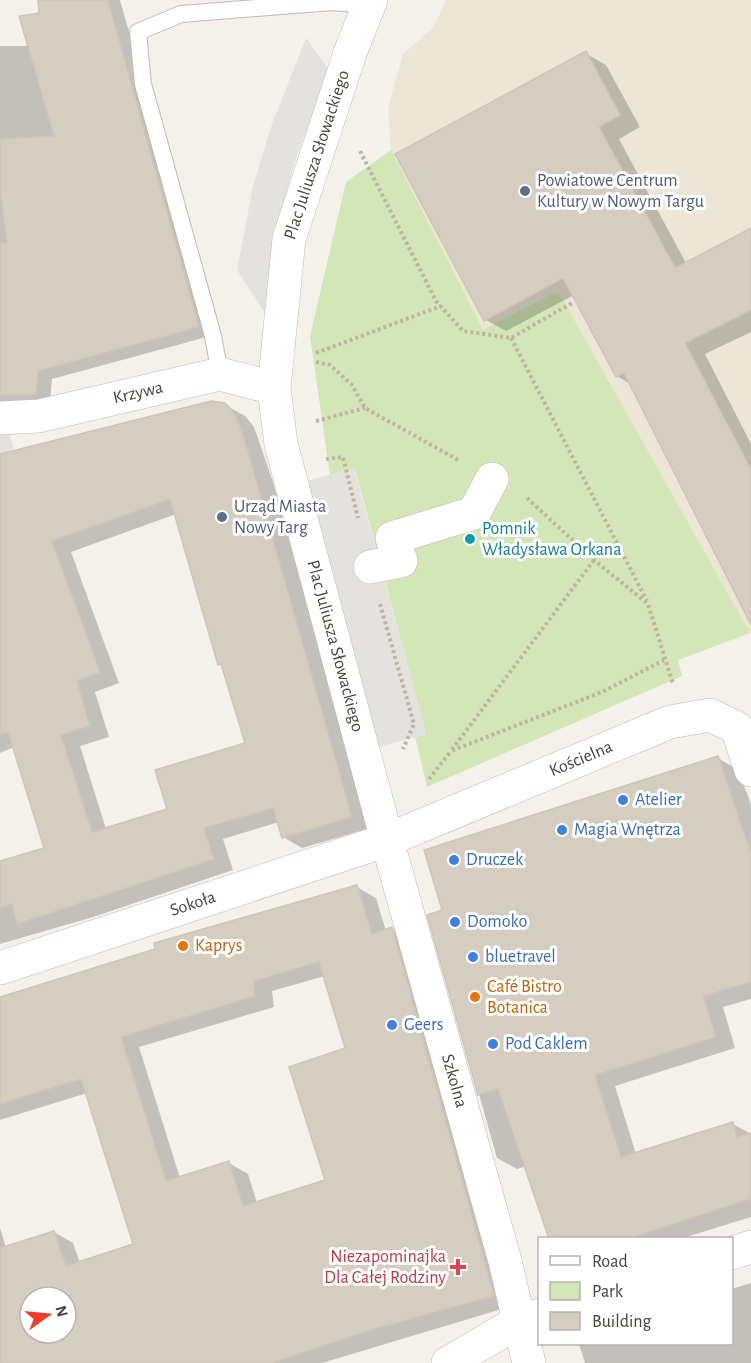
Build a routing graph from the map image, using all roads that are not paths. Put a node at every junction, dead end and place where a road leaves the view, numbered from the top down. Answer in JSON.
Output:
{"nodes":[{"id":1,"x":370,"y":3,"type":"edge"},
{"id":2,"x":220,"y":374,"type":"junction"},
{"id":3,"x":274,"y":387,"type":"junction"},
{"id":4,"x":0,"y":418,"type":"edge"},
{"id":5,"x":492,"y":479,"type":"road end"},
{"id":6,"x":370,"y":567,"type":"road end"},
{"id":7,"x":751,"y":770,"type":"edge"},
{"id":8,"x":387,"y":840,"type":"junction"},
{"id":9,"x":0,"y":968,"type":"edge"},
{"id":10,"x":751,"y":1247,"type":"edge"},
{"id":11,"x":733,"y":1253,"type":"edge"},
{"id":12,"x":530,"y":1318,"type":"edge"},
{"id":13,"x":448,"y":1363,"type":"edge"},
{"id":14,"x":529,"y":1363,"type":"edge"}],
"edges":[{"from":1,"to":2,"type":"lane"},
{"from":1,"to":3,"type":"street","name":"Plac Juliusza Słowackiego"},
{"from":2,"to":3,"type":"street","name":"Krzywa"},
{"from":2,"to":4,"type":"street","name":"Krzywa"},
{"from":3,"to":8,"type":"street","name":"Plac Juliusza Słowackiego"},
{"from":5,"to":6,"type":"street"},
{"from":7,"to":8,"type":"street","name":"Kościelna"},
{"from":8,"to":9,"type":"street","name":"Sokoła"},
{"from":8,"to":12,"type":"street","name":"Szkolna"},
{"from":10,"to":11,"type":"street"},
{"from":12,"to":13,"type":"street"},
{"from":12,"to":14,"type":"street","name":"Szkolna"}]}
